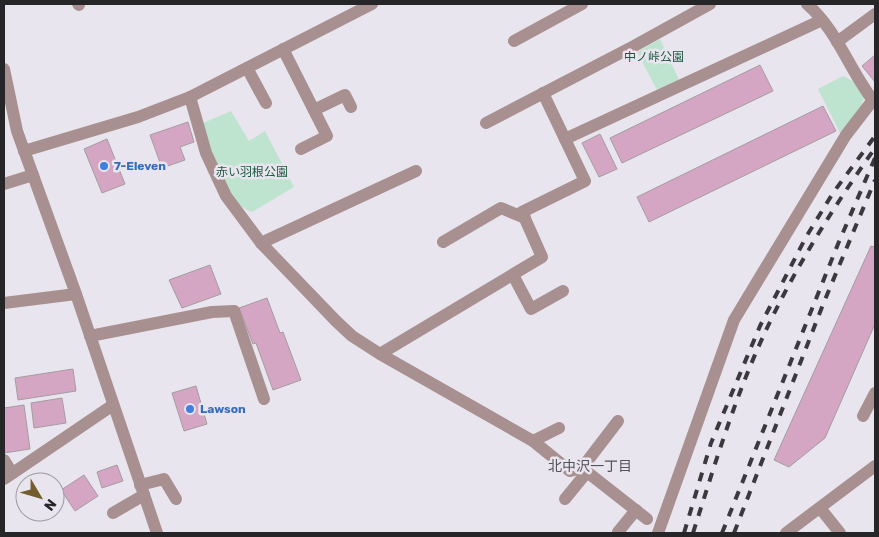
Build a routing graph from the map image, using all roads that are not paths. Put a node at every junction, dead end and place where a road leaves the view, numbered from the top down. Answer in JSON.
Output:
{"nodes":[{"id":1,"x":372,"y":4,"type":"edge"},
{"id":2,"x":582,"y":4,"type":"edge"},
{"id":3,"x":710,"y":4,"type":"edge"},
{"id":4,"x":807,"y":4,"type":"edge"},
{"id":5,"x":875,"y":14,"type":"edge"},
{"id":6,"x":822,"y":20,"type":"junction"},
{"id":7,"x":514,"y":41,"type":"dead end"},
{"id":8,"x":837,"y":42,"type":"junction"},
{"id":9,"x":283,"y":49,"type":"junction"},
{"id":10,"x":247,"y":68,"type":"junction"},
{"id":11,"x":4,"y":69,"type":"edge"},
{"id":12,"x":543,"y":93,"type":"junction"},
{"id":13,"x":190,"y":97,"type":"junction"},
{"id":14,"x":874,"y":101,"type":"edge"},
{"id":15,"x":266,"y":102,"type":"dead end"},
{"id":16,"x":351,"y":107,"type":"dead end"},
{"id":17,"x":314,"y":110,"type":"junction"},
{"id":18,"x":486,"y":123,"type":"dead end"},
{"id":19,"x":565,"y":139,"type":"junction"},
{"id":20,"x":301,"y":149,"type":"dead end"},
{"id":21,"x":24,"y":151,"type":"junction"},
{"id":22,"x":416,"y":171,"type":"dead end"},
{"id":23,"x":33,"y":175,"type":"junction"},
{"id":24,"x":4,"y":184,"type":"edge"},
{"id":25,"x":524,"y":218,"type":"junction"},
{"id":26,"x":443,"y":242,"type":"dead end"},
{"id":27,"x":261,"y":243,"type":"junction"},
{"id":28,"x":513,"y":275,"type":"junction"},
{"id":29,"x":563,"y":291,"type":"dead end"},
{"id":30,"x":76,"y":294,"type":"junction"},
{"id":31,"x":4,"y":303,"type":"edge"},
{"id":32,"x":90,"y":336,"type":"junction"},
{"id":33,"x":380,"y":354,"type":"junction"},
{"id":34,"x":875,"y":392,"type":"edge"},
{"id":35,"x":264,"y":399,"type":"dead end"},
{"id":36,"x":113,"y":405,"type":"junction"},
{"id":37,"x":863,"y":416,"type":"dead end"},
{"id":38,"x":618,"y":422,"type":"dead end"},
{"id":39,"x":559,"y":428,"type":"dead end"},
{"id":40,"x":533,"y":441,"type":"junction"},
{"id":41,"x":4,"y":460,"type":"edge"},
{"id":42,"x":875,"y":466,"type":"edge"},
{"id":43,"x":584,"y":470,"type":"junction"},
{"id":44,"x":8,"y":476,"type":"edge"},
{"id":45,"x":142,"y":490,"type":"junction"},
{"id":46,"x":176,"y":499,"type":"dead end"},
{"id":47,"x":565,"y":499,"type":"dead end"},
{"id":48,"x":820,"y":508,"type":"junction"},
{"id":49,"x":636,"y":510,"type":"junction"},
{"id":50,"x":113,"y":512,"type":"dead end"},
{"id":51,"x":647,"y":519,"type":"dead end"},
{"id":52,"x":618,"y":532,"type":"edge"},
{"id":53,"x":157,"y":533,"type":"edge"},
{"id":54,"x":658,"y":533,"type":"edge"},
{"id":55,"x":786,"y":533,"type":"edge"},
{"id":56,"x":840,"y":533,"type":"edge"}],
"edges":[{"from":1,"to":9,"type":"street"},
{"from":2,"to":7,"type":"street"},
{"from":3,"to":12,"type":"street"},
{"from":4,"to":6,"type":"street"},
{"from":5,"to":8,"type":"street"},
{"from":6,"to":8,"type":"street"},
{"from":6,"to":19,"type":"street"},
{"from":8,"to":14,"type":"street"},
{"from":9,"to":10,"type":"street"},
{"from":9,"to":17,"type":"street"},
{"from":10,"to":13,"type":"street"},
{"from":10,"to":15,"type":"street"},
{"from":11,"to":21,"type":"street"},
{"from":12,"to":18,"type":"street"},
{"from":12,"to":19,"type":"street"},
{"from":13,"to":21,"type":"street"},
{"from":13,"to":27,"type":"street"},
{"from":14,"to":54,"type":"street"},
{"from":16,"to":17,"type":"street"},
{"from":17,"to":20,"type":"street"},
{"from":19,"to":25,"type":"street"},
{"from":21,"to":23,"type":"street"},
{"from":22,"to":27,"type":"street"},
{"from":23,"to":24,"type":"street"},
{"from":23,"to":30,"type":"street"},
{"from":25,"to":26,"type":"street"},
{"from":25,"to":28,"type":"street"},
{"from":27,"to":33,"type":"street"},
{"from":28,"to":29,"type":"street"},
{"from":28,"to":33,"type":"street"},
{"from":30,"to":31,"type":"street"},
{"from":30,"to":32,"type":"street"},
{"from":32,"to":35,"type":"street"},
{"from":32,"to":36,"type":"street"},
{"from":33,"to":40,"type":"street"},
{"from":34,"to":37,"type":"street"},
{"from":36,"to":44,"type":"street"},
{"from":36,"to":45,"type":"street"},
{"from":38,"to":43,"type":"street"},
{"from":39,"to":40,"type":"street"},
{"from":40,"to":43,"type":"street"},
{"from":41,"to":44,"type":"street"},
{"from":42,"to":48,"type":"street"},
{"from":43,"to":47,"type":"street"},
{"from":43,"to":49,"type":"street"},
{"from":45,"to":46,"type":"street"},
{"from":45,"to":50,"type":"street"},
{"from":45,"to":53,"type":"street"},
{"from":48,"to":55,"type":"street"},
{"from":48,"to":56,"type":"street"},
{"from":49,"to":51,"type":"street"},
{"from":49,"to":52,"type":"street"}]}
